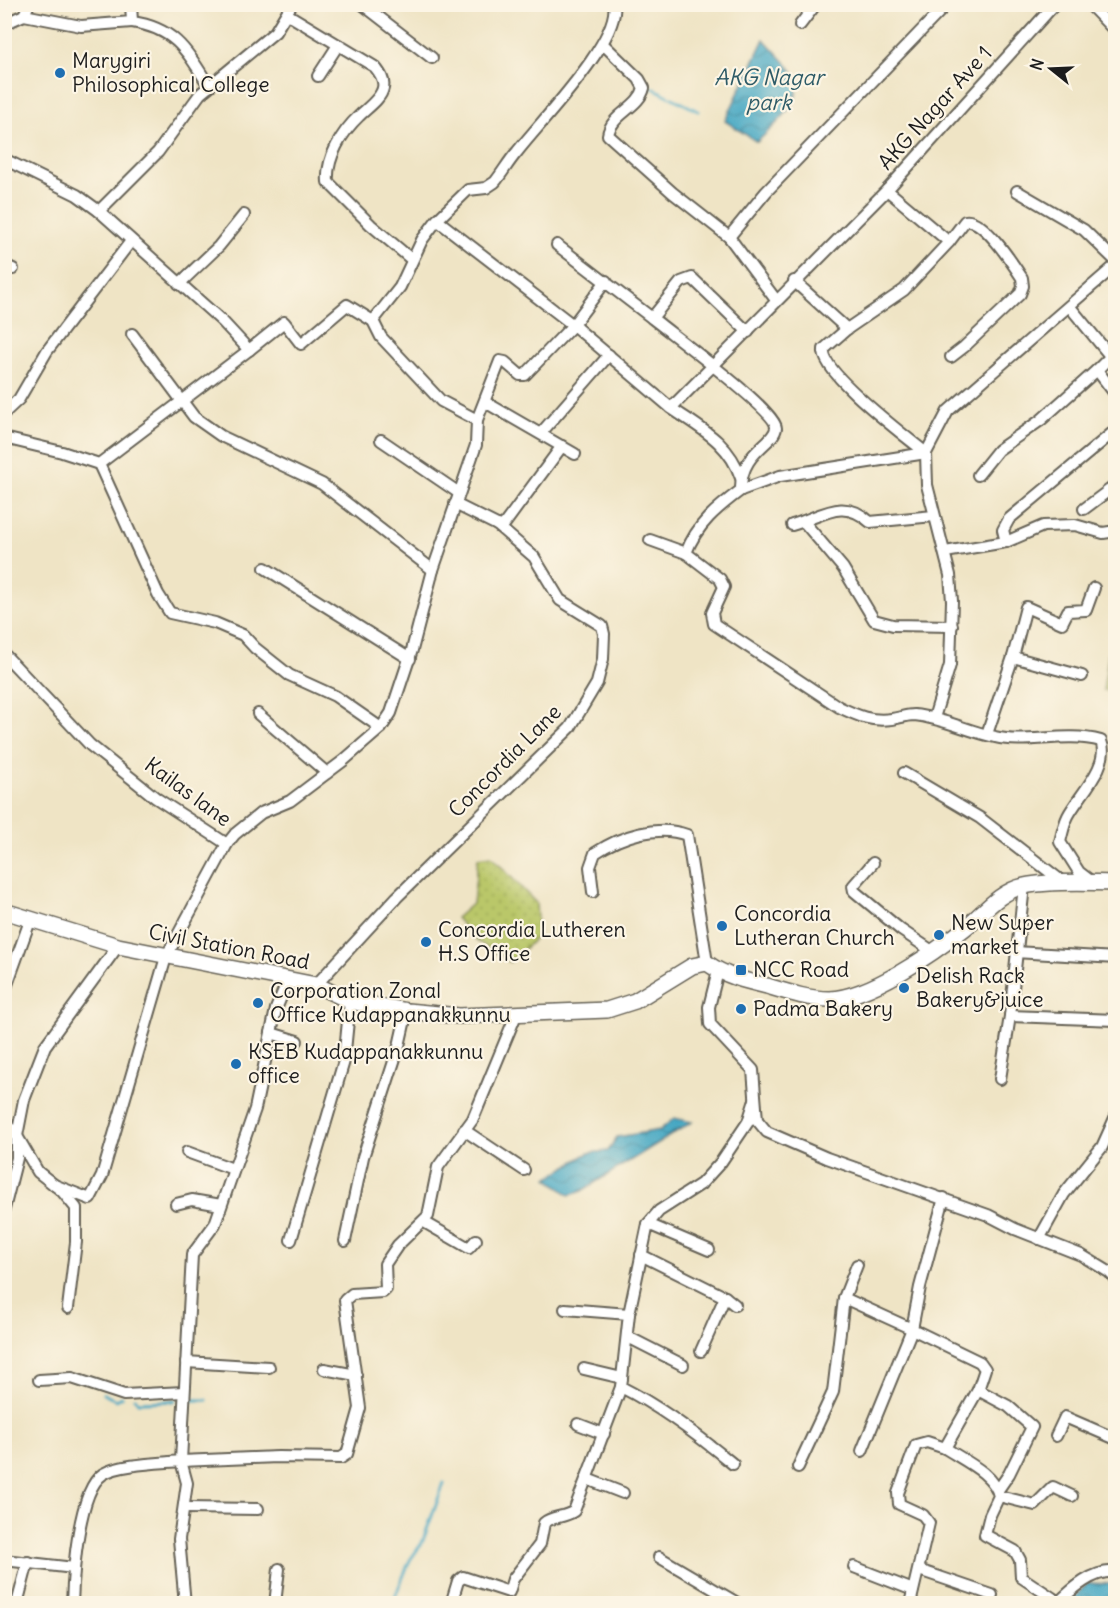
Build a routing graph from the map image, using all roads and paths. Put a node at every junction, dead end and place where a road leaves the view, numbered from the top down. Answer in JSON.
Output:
{"nodes":[{"id":1,"x":131,"y":4,"type":"edge"},
{"id":2,"x":362,"y":4,"type":"edge"},
{"id":3,"x":614,"y":4,"type":"edge"},
{"id":4,"x":816,"y":4,"type":"edge"},
{"id":5,"x":947,"y":4,"type":"edge"},
{"id":6,"x":1055,"y":4,"type":"edge"},
{"id":7,"x":1089,"y":4,"type":"edge"},
{"id":8,"x":290,"y":9,"type":"edge"},
{"id":9,"x":26,"y":10,"type":"edge"},
{"id":10,"x":132,"y":22,"type":"junction"},
{"id":11,"x":4,"y":24,"type":"edge"},
{"id":12,"x":800,"y":26,"type":"dead end"},
{"id":13,"x":1116,"y":32,"type":"edge"},
{"id":14,"x":603,"y":44,"type":"junction"},
{"id":15,"x":338,"y":45,"type":"junction"},
{"id":16,"x":432,"y":58,"type":"dead end"},
{"id":17,"x":318,"y":76,"type":"dead end"},
{"id":18,"x":209,"y":86,"type":"junction"},
{"id":19,"x":4,"y":159,"type":"edge"},
{"id":20,"x":887,"y":190,"type":"junction"},
{"id":21,"x":1017,"y":191,"type":"dead end"},
{"id":22,"x":99,"y":211,"type":"junction"},
{"id":23,"x":244,"y":215,"type":"dead end"},
{"id":24,"x":437,"y":220,"type":"junction"},
{"id":25,"x":729,"y":237,"type":"junction"},
{"id":26,"x":131,"y":241,"type":"junction"},
{"id":27,"x":949,"y":242,"type":"junction"},
{"id":28,"x":557,"y":245,"type":"dead end"},
{"id":29,"x":411,"y":259,"type":"junction"},
{"id":30,"x":1116,"y":263,"type":"edge"},
{"id":31,"x":606,"y":281,"type":"junction"},
{"id":32,"x":794,"y":281,"type":"junction"},
{"id":33,"x":179,"y":284,"type":"junction"},
{"id":34,"x":776,"y":300,"type":"junction"},
{"id":35,"x":1070,"y":307,"type":"junction"},
{"id":36,"x":652,"y":318,"type":"junction"},
{"id":37,"x":373,"y":321,"type":"junction"},
{"id":38,"x":573,"y":325,"type":"junction"},
{"id":39,"x":847,"y":329,"type":"junction"},
{"id":40,"x":748,"y":332,"type":"junction"},
{"id":41,"x":132,"y":334,"type":"dead end"},
{"id":42,"x":249,"y":350,"type":"junction"},
{"id":43,"x":609,"y":356,"type":"junction"},
{"id":44,"x":1114,"y":356,"type":"edge"},
{"id":45,"x":951,"y":357,"type":"dead end"},
{"id":46,"x":712,"y":367,"type":"junction"},
{"id":47,"x":1098,"y":370,"type":"junction"},
{"id":48,"x":1116,"y":395,"type":"edge"},
{"id":49,"x":182,"y":401,"type":"junction"},
{"id":50,"x":485,"y":402,"type":"junction"},
{"id":51,"x":671,"y":408,"type":"junction"},
{"id":52,"x":4,"y":412,"type":"edge"},
{"id":53,"x":477,"y":420,"type":"junction"},
{"id":54,"x":1116,"y":430,"type":"edge"},
{"id":55,"x":541,"y":433,"type":"junction"},
{"id":56,"x":4,"y":438,"type":"edge"},
{"id":57,"x":381,"y":440,"type":"dead end"},
{"id":58,"x":562,"y":446,"type":"junction"},
{"id":59,"x":926,"y":453,"type":"junction"},
{"id":60,"x":574,"y":454,"type":"dead end"},
{"id":61,"x":99,"y":464,"type":"junction"},
{"id":62,"x":978,"y":475,"type":"dead end"},
{"id":63,"x":741,"y":484,"type":"junction"},
{"id":64,"x":1116,"y":485,"type":"edge"},
{"id":65,"x":457,"y":499,"type":"junction"},
{"id":66,"x":1084,"y":509,"type":"dead end"},
{"id":67,"x":934,"y":516,"type":"junction"},
{"id":68,"x":804,"y":522,"type":"junction"},
{"id":69,"x":497,"y":525,"type":"junction"},
{"id":70,"x":792,"y":525,"type":"dead end"},
{"id":71,"x":1116,"y":531,"type":"edge"},
{"id":72,"x":650,"y":540,"type":"dead end"},
{"id":73,"x":1006,"y":542,"type":"junction"},
{"id":74,"x":945,"y":552,"type":"junction"},
{"id":75,"x":686,"y":553,"type":"junction"},
{"id":76,"x":265,"y":568,"type":"dead end"},
{"id":77,"x":433,"y":570,"type":"junction"},
{"id":78,"x":1094,"y":588,"type":"dead end"},
{"id":79,"x":952,"y":626,"type":"junction"},
{"id":80,"x":4,"y":654,"type":"edge"},
{"id":81,"x":1013,"y":657,"type":"junction"},
{"id":82,"x":410,"y":659,"type":"junction"},
{"id":83,"x":1082,"y":676,"type":"dead end"},
{"id":84,"x":258,"y":714,"type":"dead end"},
{"id":85,"x":934,"y":718,"type":"junction"},
{"id":86,"x":381,"y":728,"type":"junction"},
{"id":87,"x":987,"y":734,"type":"junction"},
{"id":88,"x":327,"y":773,"type":"junction"},
{"id":89,"x":904,"y":773,"type":"dead end"},
{"id":90,"x":227,"y":844,"type":"junction"},
{"id":91,"x":873,"y":863,"type":"dead end"},
{"id":92,"x":1093,"y":882,"type":"junction"},
{"id":93,"x":1064,"y":883,"type":"junction"},
{"id":94,"x":1116,"y":883,"type":"edge"},
{"id":95,"x":1024,"y":886,"type":"junction"},
{"id":96,"x":593,"y":892,"type":"dead end"},
{"id":97,"x":4,"y":911,"type":"edge"},
{"id":98,"x":31,"y":918,"type":"junction"},
{"id":99,"x":118,"y":946,"type":"junction"},
{"id":100,"x":932,"y":951,"type":"junction"},
{"id":101,"x":1015,"y":952,"type":"junction"},
{"id":102,"x":166,"y":957,"type":"junction"},
{"id":103,"x":1116,"y":958,"type":"edge"},
{"id":104,"x":713,"y":967,"type":"junction"},
{"id":105,"x":288,"y":980,"type":"junction"},
{"id":106,"x":316,"y":985,"type":"junction"},
{"id":107,"x":4,"y":993,"type":"edge"},
{"id":108,"x":350,"y":1000,"type":"junction"},
{"id":109,"x":407,"y":1011,"type":"junction"},
{"id":110,"x":516,"y":1015,"type":"junction"},
{"id":111,"x":1010,"y":1016,"type":"junction"},
{"id":112,"x":1116,"y":1020,"type":"edge"},
{"id":113,"x":271,"y":1033,"type":"junction"},
{"id":114,"x":297,"y":1041,"type":"dead end"},
{"id":115,"x":1000,"y":1079,"type":"dead end"},
{"id":116,"x":755,"y":1100,"type":"junction"},
{"id":117,"x":1116,"y":1116,"type":"edge"},
{"id":118,"x":4,"y":1121,"type":"edge"},
{"id":119,"x":464,"y":1130,"type":"junction"},
{"id":120,"x":17,"y":1137,"type":"junction"},
{"id":121,"x":187,"y":1152,"type":"dead end"},
{"id":122,"x":233,"y":1168,"type":"junction"},
{"id":123,"x":524,"y":1170,"type":"dead end"},
{"id":124,"x":54,"y":1185,"type":"junction"},
{"id":125,"x":944,"y":1197,"type":"junction"},
{"id":126,"x":176,"y":1204,"type":"dead end"},
{"id":127,"x":220,"y":1205,"type":"junction"},
{"id":128,"x":4,"y":1209,"type":"edge"},
{"id":129,"x":424,"y":1222,"type":"junction"},
{"id":130,"x":648,"y":1224,"type":"junction"},
{"id":131,"x":476,"y":1239,"type":"dead end"},
{"id":132,"x":1039,"y":1239,"type":"junction"},
{"id":133,"x":291,"y":1240,"type":"dead end"},
{"id":134,"x":345,"y":1241,"type":"dead end"},
{"id":135,"x":709,"y":1250,"type":"dead end"},
{"id":136,"x":641,"y":1256,"type":"junction"},
{"id":137,"x":857,"y":1265,"type":"dead end"},
{"id":138,"x":1113,"y":1272,"type":"edge"},
{"id":139,"x":725,"y":1297,"type":"junction"},
{"id":140,"x":844,"y":1298,"type":"junction"},
{"id":141,"x":735,"y":1305,"type":"dead end"},
{"id":142,"x":68,"y":1308,"type":"dead end"},
{"id":143,"x":565,"y":1309,"type":"dead end"},
{"id":144,"x":630,"y":1314,"type":"junction"},
{"id":145,"x":912,"y":1329,"type":"junction"},
{"id":146,"x":628,"y":1337,"type":"junction"},
{"id":147,"x":701,"y":1351,"type":"dead end"},
{"id":148,"x":186,"y":1362,"type":"junction"},
{"id":149,"x":683,"y":1365,"type":"dead end"},
{"id":150,"x":269,"y":1367,"type":"dead end"},
{"id":151,"x":324,"y":1369,"type":"dead end"},
{"id":152,"x":584,"y":1369,"type":"dead end"},
{"id":153,"x":356,"y":1375,"type":"junction"},
{"id":154,"x":39,"y":1380,"type":"dead end"},
{"id":155,"x":622,"y":1383,"type":"junction"},
{"id":156,"x":978,"y":1390,"type":"junction"},
{"id":157,"x":184,"y":1392,"type":"junction"},
{"id":158,"x":578,"y":1424,"type":"dead end"},
{"id":159,"x":604,"y":1434,"type":"junction"},
{"id":160,"x":1056,"y":1436,"type":"dead end"},
{"id":161,"x":1116,"y":1439,"type":"edge"},
{"id":162,"x":945,"y":1448,"type":"junction"},
{"id":163,"x":862,"y":1451,"type":"dead end"},
{"id":164,"x":181,"y":1461,"type":"junction"},
{"id":165,"x":733,"y":1464,"type":"dead end"},
{"id":166,"x":798,"y":1467,"type":"dead end"},
{"id":167,"x":587,"y":1479,"type":"junction"},
{"id":168,"x":623,"y":1493,"type":"dead end"},
{"id":169,"x":999,"y":1493,"type":"junction"},
{"id":170,"x":1072,"y":1496,"type":"dead end"},
{"id":171,"x":185,"y":1508,"type":"junction"},
{"id":172,"x":258,"y":1509,"type":"dead end"},
{"id":173,"x":659,"y":1557,"type":"dead end"},
{"id":174,"x":4,"y":1560,"type":"edge"},
{"id":175,"x":28,"y":1562,"type":"junction"},
{"id":176,"x":854,"y":1567,"type":"dead end"},
{"id":177,"x":74,"y":1568,"type":"junction"},
{"id":178,"x":279,"y":1569,"type":"dead end"},
{"id":179,"x":919,"y":1570,"type":"junction"},
{"id":180,"x":1116,"y":1572,"type":"edge"},
{"id":181,"x":913,"y":1590,"type":"junction"},
{"id":182,"x":992,"y":1594,"type":"dead end"},
{"id":183,"x":17,"y":1604,"type":"edge"},
{"id":184,"x":72,"y":1604,"type":"edge"},
{"id":185,"x":184,"y":1604,"type":"edge"},
{"id":186,"x":275,"y":1604,"type":"edge"},
{"id":187,"x":451,"y":1604,"type":"edge"},
{"id":188,"x":739,"y":1604,"type":"edge"},
{"id":189,"x":910,"y":1604,"type":"edge"},
{"id":190,"x":1056,"y":1604,"type":"edge"}],
"edges":[{"from":1,"to":10,"type":"street"},
{"from":2,"to":16,"type":"street"},
{"from":3,"to":14,"type":"street"},
{"from":4,"to":12,"type":"street"},
{"from":5,"to":25,"type":"street"},
{"from":6,"to":20,"type":"street","name":"AKG Nagar Ave 1"},
{"from":7,"to":13,"type":"street"},
{"from":8,"to":15,"type":"street"},
{"from":8,"to":18,"type":"street"},
{"from":9,"to":10,"type":"street"},
{"from":9,"to":11,"type":"street"},
{"from":10,"to":18,"type":"street"},
{"from":14,"to":24,"type":"street"},
{"from":14,"to":25,"type":"street"},
{"from":15,"to":17,"type":"street"},
{"from":15,"to":29,"type":"street"},
{"from":18,"to":22,"type":"street"},
{"from":19,"to":22,"type":"street"},
{"from":20,"to":27,"type":"street","name":"AKG Nagar Ave 1"},
{"from":20,"to":32,"type":"street"},
{"from":21,"to":30,"type":"street"},
{"from":22,"to":26,"type":"street"},
{"from":23,"to":33,"type":"street"},
{"from":24,"to":29,"type":"street"},
{"from":24,"to":38,"type":"street"},
{"from":25,"to":34,"type":"street"},
{"from":26,"to":33,"type":"street"},
{"from":26,"to":52,"type":"street"},
{"from":27,"to":39,"type":"street"},
{"from":27,"to":45,"type":"street"},
{"from":28,"to":31,"type":"street"},
{"from":29,"to":37,"type":"street"},
{"from":30,"to":35,"type":"street"},
{"from":31,"to":36,"type":"street"},
{"from":31,"to":38,"type":"street"},
{"from":32,"to":34,"type":"street"},
{"from":32,"to":39,"type":"street"},
{"from":33,"to":42,"type":"street"},
{"from":34,"to":40,"type":"street"},
{"from":35,"to":44,"type":"street"},
{"from":35,"to":59,"type":"street"},
{"from":36,"to":40,"type":"street"},
{"from":36,"to":46,"type":"street"},
{"from":37,"to":42,"type":"street"},
{"from":37,"to":53,"type":"street"},
{"from":38,"to":43,"type":"street"},
{"from":38,"to":50,"type":"street"},
{"from":39,"to":59,"type":"street"},
{"from":40,"to":46,"type":"street"},
{"from":41,"to":49,"type":"street"},
{"from":42,"to":49,"type":"street"},
{"from":43,"to":51,"type":"street"},
{"from":43,"to":55,"type":"street"},
{"from":44,"to":47,"type":"street"},
{"from":46,"to":51,"type":"street"},
{"from":46,"to":63,"type":"street"},
{"from":47,"to":48,"type":"street"},
{"from":47,"to":62,"type":"street"},
{"from":49,"to":61,"type":"street"},
{"from":49,"to":77,"type":"street"},
{"from":50,"to":53,"type":"street"},
{"from":50,"to":55,"type":"street"},
{"from":51,"to":63,"type":"street"},
{"from":53,"to":65,"type":"street"},
{"from":54,"to":73,"type":"street"},
{"from":55,"to":58,"type":"street"},
{"from":56,"to":61,"type":"street"},
{"from":57,"to":65,"type":"street"},
{"from":58,"to":60,"type":"street"},
{"from":58,"to":69,"type":"street"},
{"from":59,"to":63,"type":"street"},
{"from":59,"to":67,"type":"street"},
{"from":61,"to":86,"type":"street"},
{"from":63,"to":75,"type":"street"},
{"from":64,"to":66,"type":"street"},
{"from":65,"to":69,"type":"street"},
{"from":65,"to":77,"type":"street"},
{"from":67,"to":68,"type":"street"},
{"from":67,"to":74,"type":"street"},
{"from":68,"to":70,"type":"street"},
{"from":68,"to":79,"type":"street"},
{"from":69,"to":106,"type":"street","name":"Concordia Lane"},
{"from":71,"to":73,"type":"street"},
{"from":72,"to":75,"type":"street"},
{"from":73,"to":74,"type":"street"},
{"from":74,"to":79,"type":"street"},
{"from":75,"to":85,"type":"street"},
{"from":76,"to":82,"type":"street"},
{"from":77,"to":82,"type":"street"},
{"from":78,"to":81,"type":"street"},
{"from":79,"to":85,"type":"street"},
{"from":80,"to":90,"type":"street","name":"Kailas lane"},
{"from":81,"to":83,"type":"street"},
{"from":81,"to":87,"type":"street"},
{"from":82,"to":86,"type":"street"},
{"from":84,"to":88,"type":"street"},
{"from":85,"to":87,"type":"street"},
{"from":86,"to":88,"type":"street"},
{"from":87,"to":92,"type":"street"},
{"from":88,"to":90,"type":"street"},
{"from":89,"to":93,"type":"street"},
{"from":90,"to":102,"type":"street","name":"Kailas lane"},
{"from":91,"to":100,"type":"street"},
{"from":92,"to":93,"type":"main road"},
{"from":92,"to":94,"type":"main road"},
{"from":93,"to":95,"type":"main road"},
{"from":95,"to":100,"type":"main road"},
{"from":95,"to":101,"type":"street"},
{"from":96,"to":104,"type":"street"},
{"from":97,"to":98,"type":"main road","name":"Civil Station Road"},
{"from":98,"to":99,"type":"main road","name":"Civil Station Road"},
{"from":98,"to":107,"type":"street"},
{"from":99,"to":102,"type":"main road","name":"Civil Station Road"},
{"from":99,"to":120,"type":"street"},
{"from":100,"to":104,"type":"main road"},
{"from":101,"to":103,"type":"street"},
{"from":101,"to":111,"type":"street"},
{"from":102,"to":105,"type":"main road","name":"Civil Station Road"},
{"from":102,"to":124,"type":"street","name":"Kailas lane"},
{"from":104,"to":110,"type":"main road","name":"Civil Station Road"},
{"from":104,"to":116,"type":"street"},
{"from":105,"to":106,"type":"main road","name":"Civil Station Road"},
{"from":105,"to":113,"type":"street"},
{"from":106,"to":108,"type":"main road","name":"Civil Station Road"},
{"from":108,"to":109,"type":"main road","name":"Civil Station Road"},
{"from":108,"to":133,"type":"street"},
{"from":109,"to":110,"type":"main road","name":"Civil Station Road"},
{"from":109,"to":134,"type":"street"},
{"from":110,"to":119,"type":"street"},
{"from":111,"to":112,"type":"street"},
{"from":111,"to":115,"type":"street"},
{"from":113,"to":114,"type":"street"},
{"from":113,"to":122,"type":"street"},
{"from":116,"to":125,"type":"street"},
{"from":116,"to":130,"type":"street"},
{"from":117,"to":132,"type":"street"},
{"from":118,"to":120,"type":"street"},
{"from":119,"to":123,"type":"street"},
{"from":119,"to":129,"type":"street"},
{"from":120,"to":124,"type":"street"},
{"from":120,"to":128,"type":"street"},
{"from":121,"to":122,"type":"street"},
{"from":122,"to":127,"type":"street"},
{"from":124,"to":142,"type":"street"},
{"from":125,"to":132,"type":"street"},
{"from":125,"to":145,"type":"street"},
{"from":126,"to":127,"type":"street"},
{"from":127,"to":148,"type":"street"},
{"from":129,"to":131,"type":"street"},
{"from":129,"to":153,"type":"street"},
{"from":130,"to":135,"type":"street"},
{"from":130,"to":136,"type":"street"},
{"from":132,"to":138,"type":"street"},
{"from":136,"to":139,"type":"street"},
{"from":136,"to":144,"type":"street"},
{"from":137,"to":140,"type":"street"},
{"from":139,"to":141,"type":"street"},
{"from":139,"to":147,"type":"street"},
{"from":140,"to":145,"type":"street"},
{"from":140,"to":166,"type":"street"},
{"from":143,"to":144,"type":"street"},
{"from":144,"to":146,"type":"street"},
{"from":145,"to":156,"type":"street"},
{"from":145,"to":163,"type":"street"},
{"from":146,"to":149,"type":"street"},
{"from":146,"to":155,"type":"street"},
{"from":148,"to":150,"type":"street"},
{"from":148,"to":157,"type":"street"},
{"from":151,"to":153,"type":"street"},
{"from":152,"to":155,"type":"street"},
{"from":153,"to":164,"type":"street"},
{"from":154,"to":157,"type":"street"},
{"from":155,"to":159,"type":"street"},
{"from":155,"to":165,"type":"street"},
{"from":156,"to":162,"type":"street"},
{"from":156,"to":169,"type":"street"},
{"from":157,"to":164,"type":"street"},
{"from":158,"to":159,"type":"street"},
{"from":159,"to":167,"type":"street"},
{"from":160,"to":161,"type":"street"},
{"from":162,"to":169,"type":"street"},
{"from":162,"to":179,"type":"street"},
{"from":164,"to":171,"type":"street"},
{"from":164,"to":177,"type":"street"},
{"from":167,"to":168,"type":"street"},
{"from":167,"to":187,"type":"street"},
{"from":169,"to":170,"type":"street"},
{"from":169,"to":190,"type":"street"},
{"from":171,"to":172,"type":"street"},
{"from":171,"to":185,"type":"street"},
{"from":173,"to":188,"type":"street"},
{"from":174,"to":175,"type":"street"},
{"from":175,"to":177,"type":"street"},
{"from":175,"to":183,"type":"street"},
{"from":176,"to":181,"type":"street"},
{"from":177,"to":184,"type":"street"},
{"from":178,"to":186,"type":"street"},
{"from":179,"to":181,"type":"street"},
{"from":179,"to":182,"type":"street"},
{"from":180,"to":190,"type":"street"},
{"from":181,"to":189,"type":"street"}]}
